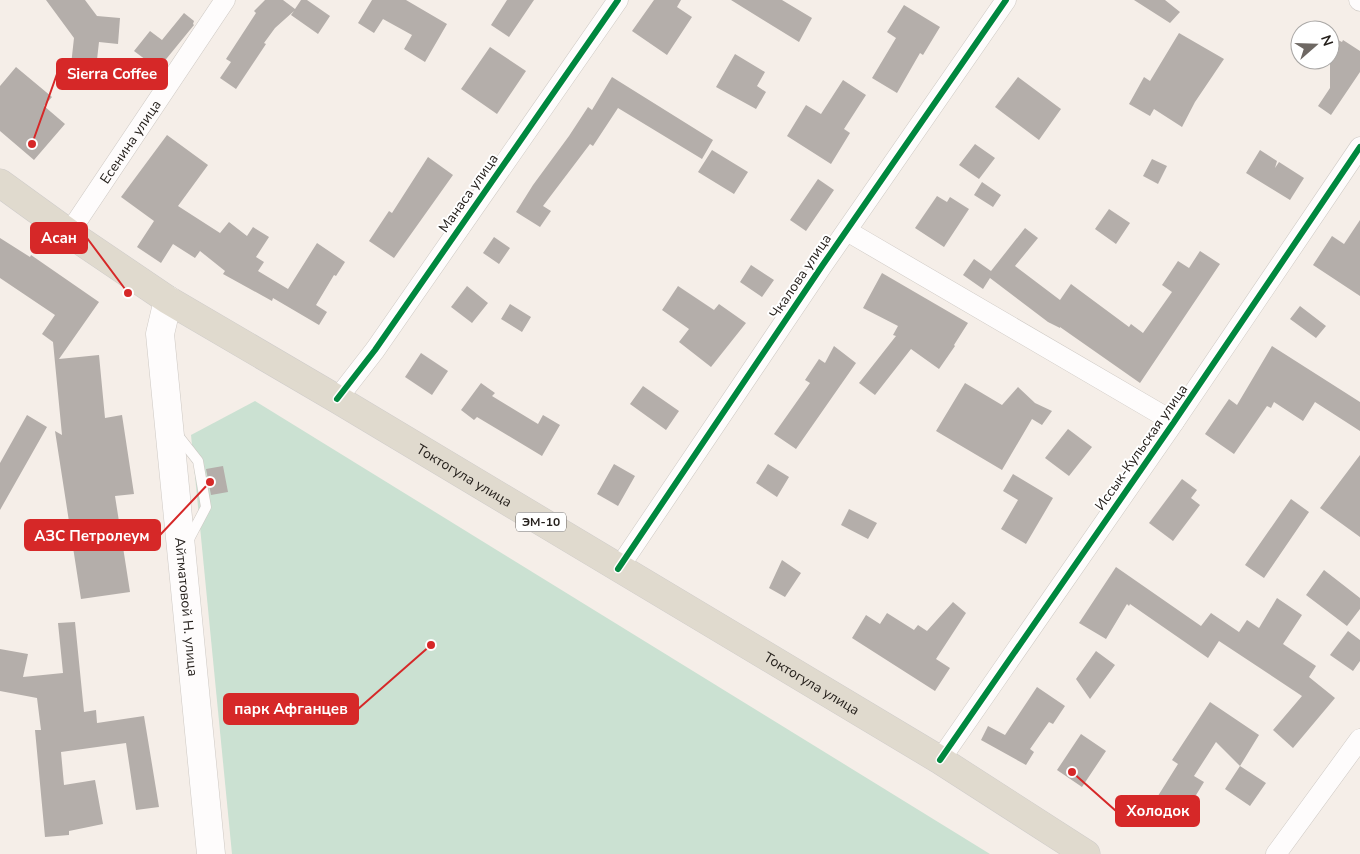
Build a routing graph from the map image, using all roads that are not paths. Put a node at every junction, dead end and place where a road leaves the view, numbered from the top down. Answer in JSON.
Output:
{"nodes":[{"id":1,"x":225,"y":0,"type":"edge"},
{"id":2,"x":618,"y":0,"type":"edge"},
{"id":3,"x":1006,"y":0,"type":"edge"},
{"id":4,"x":1360,"y":147,"type":"edge"},
{"id":5,"x":0,"y":182,"type":"edge"},
{"id":6,"x":846,"y":231,"type":"junction"},
{"id":7,"x":69,"y":233,"type":"junction"},
{"id":8,"x":168,"y":300,"type":"junction"},
{"id":9,"x":337,"y":399,"type":"junction"},
{"id":10,"x":1174,"y":422,"type":"junction"},
{"id":11,"x":618,"y":568,"type":"junction"},
{"id":12,"x":1360,"y":739,"type":"edge"},
{"id":13,"x":940,"y":760,"type":"junction"},
{"id":14,"x":212,"y":854,"type":"edge"},
{"id":15,"x":1086,"y":854,"type":"edge"},
{"id":16,"x":1276,"y":854,"type":"edge"}],
"edges":[{"from":1,"to":7,"type":"street","name":"Есенина улица"},
{"from":2,"to":9,"type":"street","name":"Манаса улица"},
{"from":3,"to":6,"type":"street","name":"Чкалова улица"},
{"from":4,"to":10,"type":"street","name":"Иссык-Кульская улица"},
{"from":5,"to":7,"type":"highway","name":"Токтогула улица","number":"ЭМ-10"},
{"from":6,"to":10,"type":"street"},
{"from":6,"to":11,"type":"street","name":"Чкалова улица"},
{"from":7,"to":8,"type":"highway","name":"Токтогула улица","number":"ЭМ-10"},
{"from":8,"to":9,"type":"highway","name":"Токтогула улица","number":"ЭМ-10"},
{"from":8,"to":14,"type":"main road","name":"Айтматовой Н. улица"},
{"from":9,"to":11,"type":"highway","name":"Токтогула улица","number":"ЭМ-10"},
{"from":10,"to":13,"type":"street","name":"Иссык-Кульская улица"},
{"from":11,"to":13,"type":"highway","name":"Токтогула улица","number":"ЭМ-10"},
{"from":12,"to":16,"type":"street"},
{"from":13,"to":15,"type":"highway","name":"Токтогула улица","number":"ЭМ-10"}]}
